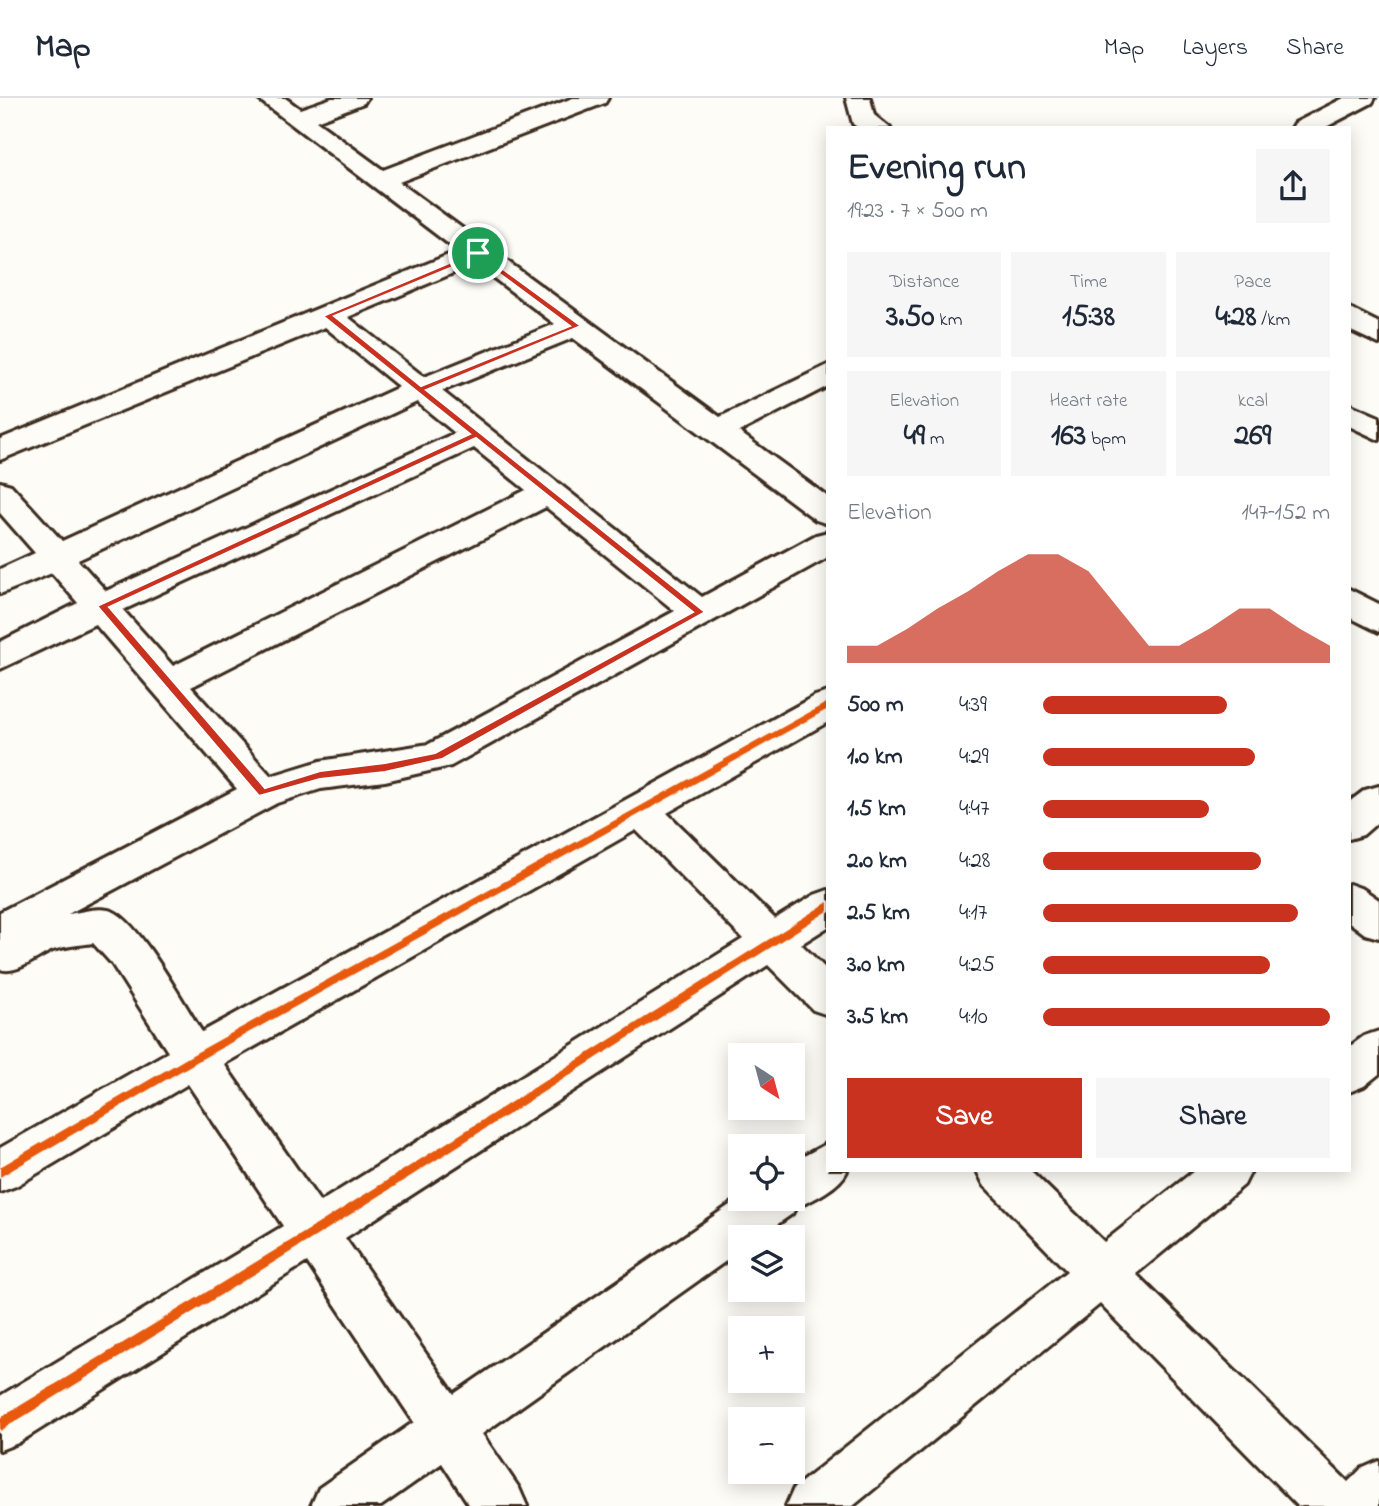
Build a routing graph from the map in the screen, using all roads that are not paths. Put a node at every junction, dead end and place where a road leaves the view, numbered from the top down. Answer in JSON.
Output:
{"nodes":[{"id":1,"x":269,"y":98,"type":"edge"},
{"id":2,"x":355,"y":98,"type":"edge"},
{"id":3,"x":596,"y":98,"type":"edge"},
{"id":4,"x":858,"y":98,"type":"edge"},
{"id":5,"x":1346,"y":101,"type":"edge"},
{"id":6,"x":297,"y":119,"type":"junction"},
{"id":7,"x":1379,"y":121,"type":"edge"},
{"id":8,"x":874,"y":126,"type":"edge"},
{"id":9,"x":1307,"y":126,"type":"edge"},
{"id":10,"x":380,"y":180,"type":"junction"},
{"id":11,"x":478,"y":253,"type":"junction"},
{"id":12,"x":328,"y":316,"type":"junction"},
{"id":13,"x":1351,"y":318,"type":"edge"},
{"id":14,"x":576,"y":326,"type":"junction"},
{"id":15,"x":1379,"y":335,"type":"edge"},
{"id":16,"x":826,"y":375,"type":"edge"},
{"id":17,"x":420,"y":389,"type":"junction"},
{"id":18,"x":1351,"y":414,"type":"edge"},
{"id":19,"x":1379,"y":430,"type":"edge"},
{"id":20,"x":717,"y":431,"type":"junction"},
{"id":21,"x":477,"y":435,"type":"junction"},
{"id":22,"x":0,"y":450,"type":"edge"},
{"id":23,"x":0,"y":492,"type":"edge"},
{"id":24,"x":549,"y":492,"type":"junction"},
{"id":25,"x":826,"y":512,"type":"edge"},
{"id":26,"x":826,"y":544,"type":"edge"},
{"id":27,"x":59,"y":556,"type":"junction"},
{"id":28,"x":0,"y":583,"type":"edge"},
{"id":29,"x":1351,"y":602,"type":"edge"},
{"id":30,"x":102,"y":606,"type":"junction"},
{"id":31,"x":700,"y":612,"type":"junction"},
{"id":32,"x":1379,"y":620,"type":"edge"},
{"id":33,"x":0,"y":657,"type":"edge"},
{"id":34,"x":169,"y":683,"type":"junction"},
{"id":35,"x":826,"y":706,"type":"edge"},
{"id":36,"x":263,"y":793,"type":"junction"},
{"id":37,"x":1379,"y":800,"type":"edge"},
{"id":38,"x":640,"y":810,"type":"junction"},
{"id":39,"x":1351,"y":822,"type":"edge"},
{"id":40,"x":1351,"y":901,"type":"edge"},
{"id":41,"x":826,"y":907,"type":"edge"},
{"id":42,"x":1379,"y":922,"type":"edge"},
{"id":43,"x":0,"y":931,"type":"edge"},
{"id":44,"x":771,"y":942,"type":"junction"},
{"id":45,"x":0,"y":957,"type":"edge"},
{"id":46,"x":826,"y":996,"type":"edge"},
{"id":47,"x":1379,"y":1049,"type":"edge"},
{"id":48,"x":195,"y":1058,"type":"junction"},
{"id":49,"x":1351,"y":1071,"type":"edge"},
{"id":50,"x":826,"y":1164,"type":"edge"},
{"id":51,"x":0,"y":1172,"type":"edge"},
{"id":52,"x":1001,"y":1172,"type":"edge"},
{"id":53,"x":1227,"y":1172,"type":"edge"},
{"id":54,"x":805,"y":1179,"type":"edge"},
{"id":55,"x":759,"y":1211,"type":"edge"},
{"id":56,"x":314,"y":1232,"type":"junction"},
{"id":57,"x":1101,"y":1273,"type":"junction"},
{"id":58,"x":0,"y":1425,"type":"edge"},
{"id":59,"x":448,"y":1428,"type":"junction"},
{"id":60,"x":1379,"y":1487,"type":"edge"},
{"id":61,"x":337,"y":1506,"type":"edge"},
{"id":62,"x":501,"y":1506,"type":"edge"},
{"id":63,"x":811,"y":1506,"type":"edge"},
{"id":64,"x":1335,"y":1506,"type":"edge"},
{"id":65,"x":1362,"y":1506,"type":"edge"}],
"edges":[{"from":1,"to":6,"type":"street"},
{"from":2,"to":6,"type":"street"},
{"from":3,"to":10,"type":"street"},
{"from":4,"to":8,"type":"street"},
{"from":5,"to":7,"type":"street"},
{"from":5,"to":9,"type":"street"},
{"from":6,"to":10,"type":"street"},
{"from":10,"to":11,"type":"street"},
{"from":11,"to":12,"type":"street"},
{"from":11,"to":14,"type":"street"},
{"from":12,"to":17,"type":"street"},
{"from":12,"to":22,"type":"street"},
{"from":13,"to":15,"type":"street"},
{"from":14,"to":17,"type":"street"},
{"from":14,"to":20,"type":"street"},
{"from":16,"to":20,"type":"street"},
{"from":17,"to":21,"type":"street"},
{"from":17,"to":27,"type":"street"},
{"from":18,"to":19,"type":"street"},
{"from":20,"to":25,"type":"street"},
{"from":21,"to":24,"type":"street"},
{"from":21,"to":30,"type":"street"},
{"from":23,"to":27,"type":"street"},
{"from":24,"to":31,"type":"street"},
{"from":24,"to":34,"type":"street"},
{"from":26,"to":31,"type":"street"},
{"from":27,"to":28,"type":"street"},
{"from":27,"to":30,"type":"street"},
{"from":29,"to":32,"type":"street"},
{"from":30,"to":33,"type":"street"},
{"from":30,"to":34,"type":"street"},
{"from":31,"to":36,"type":"street"},
{"from":34,"to":36,"type":"street"},
{"from":35,"to":38,"type":"street"},
{"from":36,"to":43,"type":"street"},
{"from":37,"to":39,"type":"street"},
{"from":38,"to":44,"type":"street"},
{"from":38,"to":48,"type":"street"},
{"from":40,"to":42,"type":"street"},
{"from":41,"to":44,"type":"street"},
{"from":44,"to":46,"type":"street"},
{"from":44,"to":56,"type":"street"},
{"from":45,"to":48,"type":"street"},
{"from":47,"to":49,"type":"street"},
{"from":48,"to":51,"type":"street"},
{"from":48,"to":56,"type":"street"},
{"from":50,"to":54,"type":"street"},
{"from":52,"to":57,"type":"street"},
{"from":53,"to":57,"type":"street"},
{"from":55,"to":59,"type":"street"},
{"from":56,"to":58,"type":"street"},
{"from":56,"to":59,"type":"street"},
{"from":57,"to":63,"type":"street"},
{"from":57,"to":64,"type":"street"},
{"from":59,"to":61,"type":"street"},
{"from":59,"to":62,"type":"street"},
{"from":60,"to":65,"type":"street"}]}
